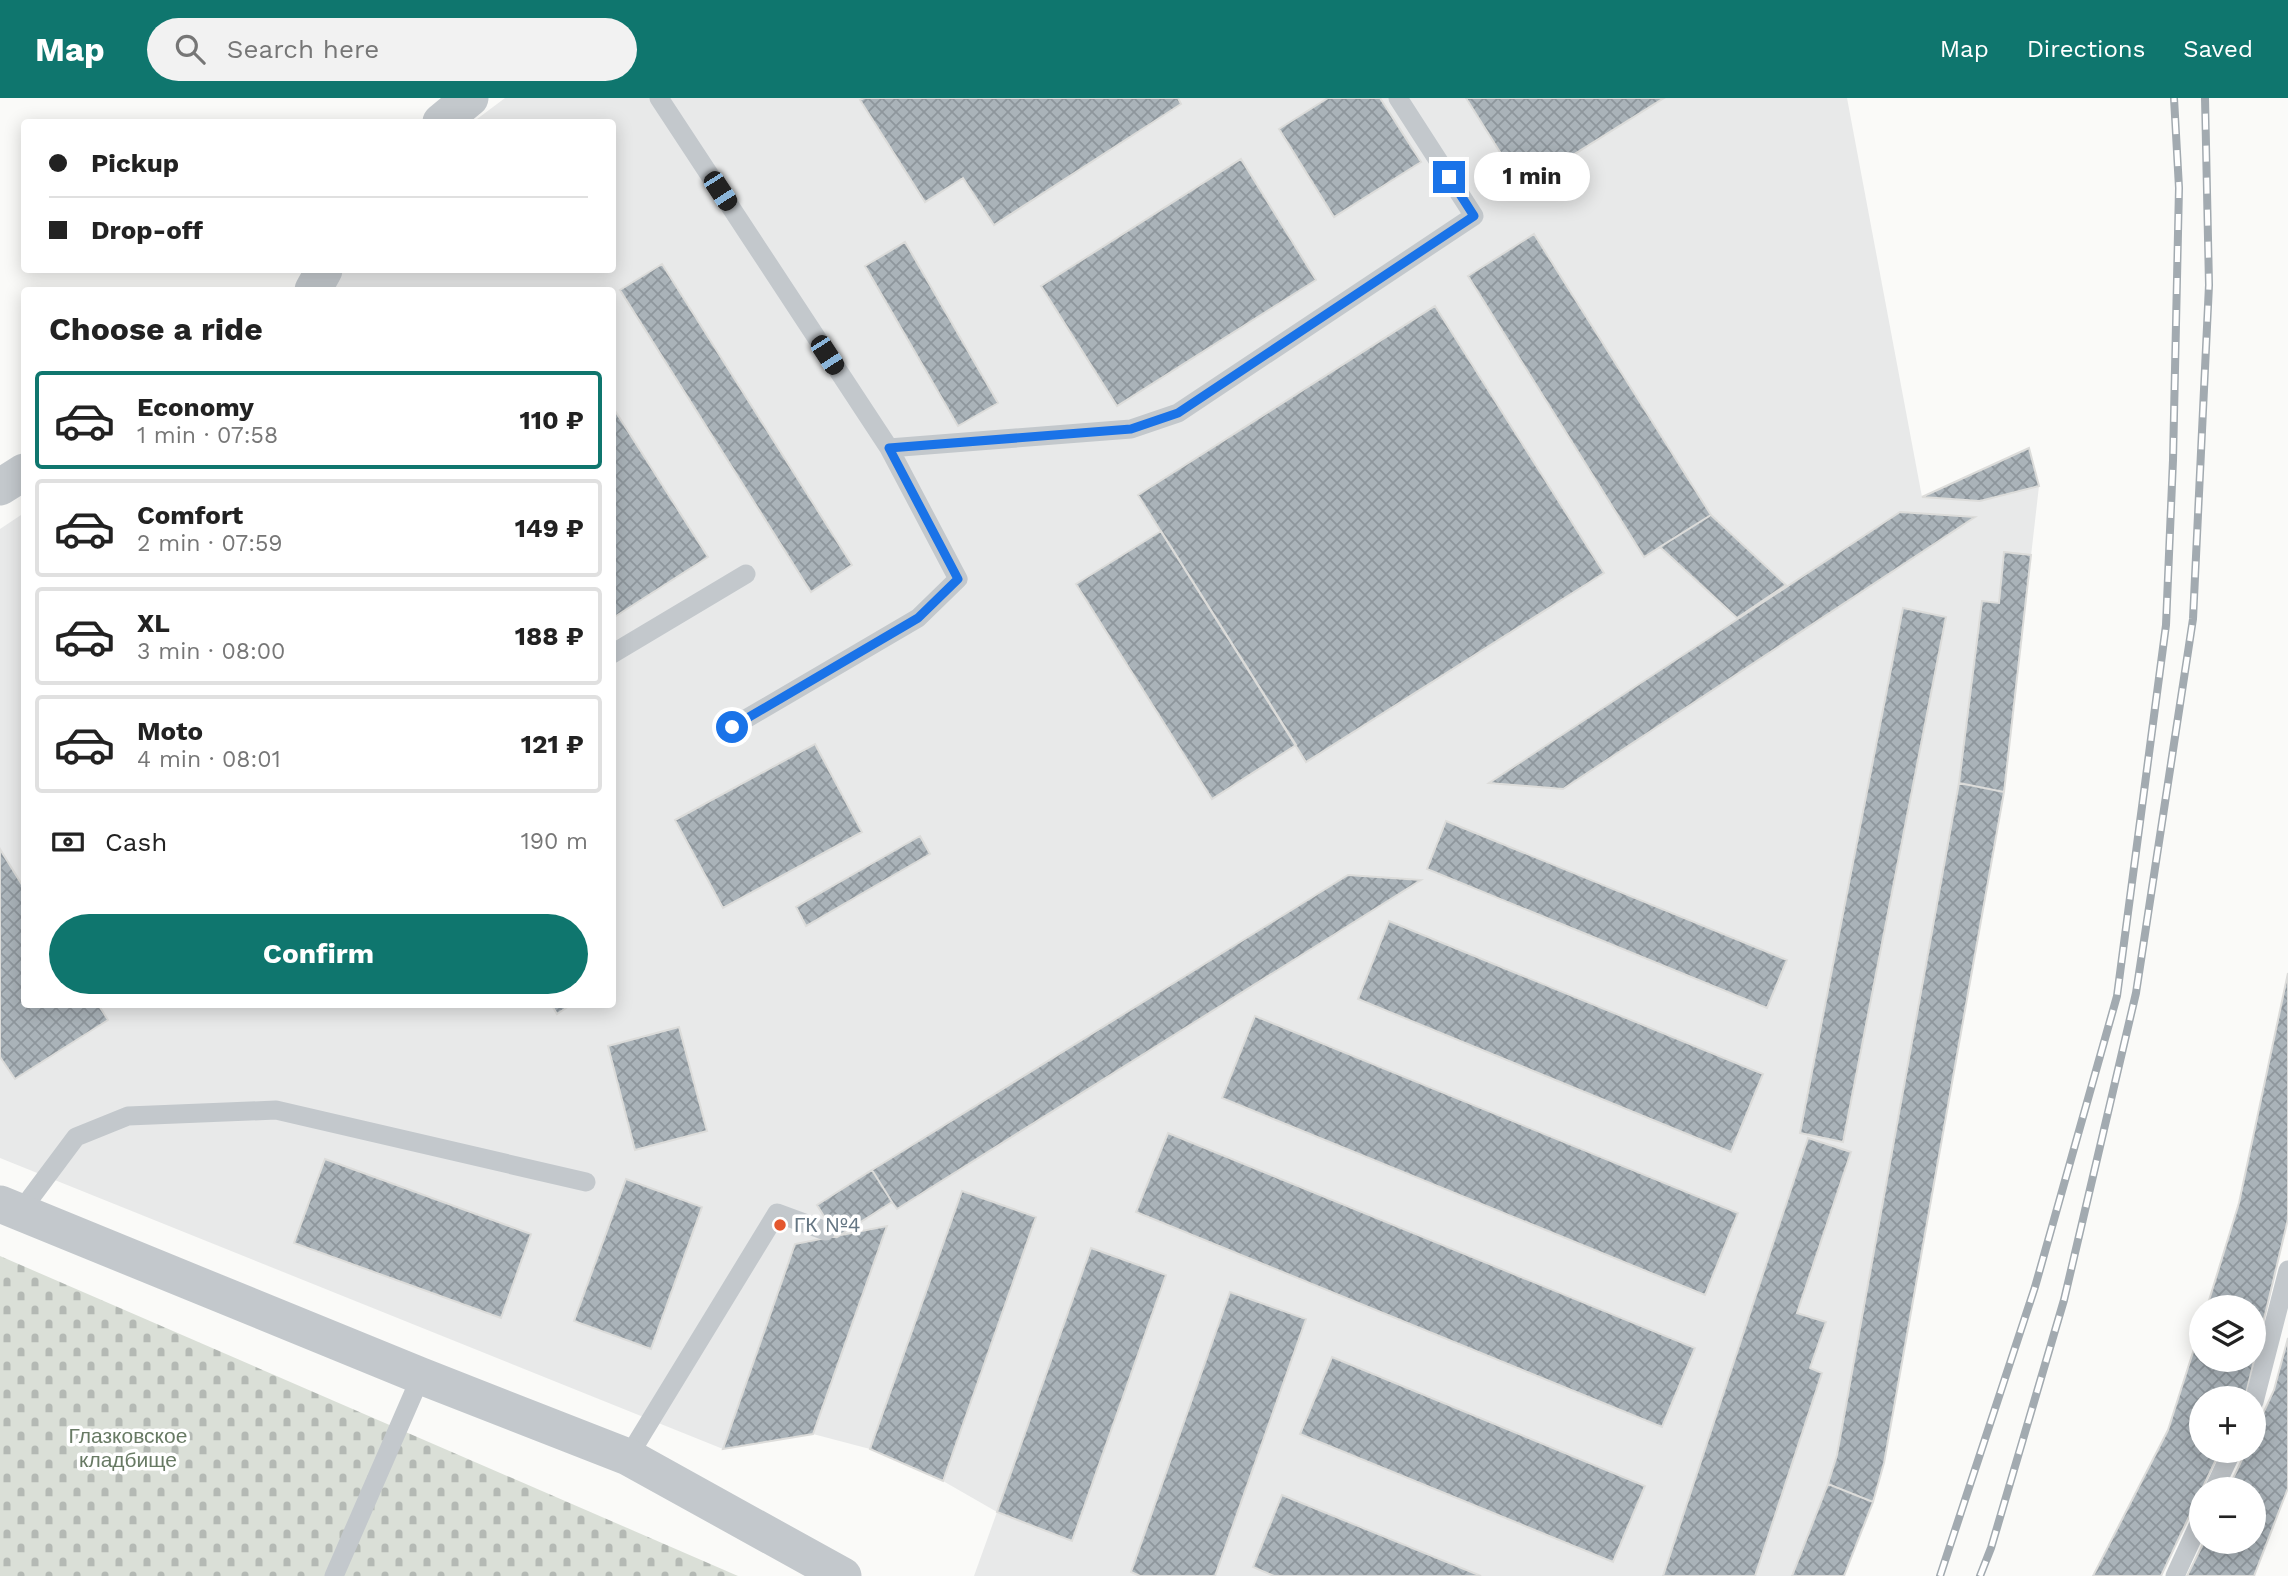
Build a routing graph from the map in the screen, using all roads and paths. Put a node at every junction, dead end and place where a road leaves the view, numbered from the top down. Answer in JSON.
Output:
{"nodes":[{"id":1,"x":470,"y":98,"type":"edge"},
{"id":2,"x":659,"y":98,"type":"edge"},
{"id":3,"x":1398,"y":98,"type":"edge"},
{"id":4,"x":445,"y":119,"type":"edge"},
{"id":5,"x":889,"y":448,"type":"junction"},
{"id":6,"x":21,"y":474,"type":"edge"},
{"id":7,"x":0,"y":487,"type":"edge"},
{"id":8,"x":746,"y":574,"type":"dead end"},
{"id":9,"x":616,"y":652,"type":"edge"},
{"id":10,"x":732,"y":727,"type":"dead end"},
{"id":11,"x":586,"y":1182,"type":"dead end"},
{"id":12,"x":10,"y":1208,"type":"edge"},
{"id":13,"x":826,"y":1231,"type":"dead end"},
{"id":14,"x":2288,"y":1270,"type":"edge"},
{"id":15,"x":421,"y":1376,"type":"junction"},
{"id":16,"x":2258,"y":1386,"type":"edge"},
{"id":17,"x":628,"y":1457,"type":"junction"},
{"id":18,"x":2189,"y":1545,"type":"edge"},
{"id":19,"x":334,"y":1576,"type":"edge"},
{"id":20,"x":843,"y":1576,"type":"edge"},
{"id":21,"x":2175,"y":1576,"type":"edge"}],
"edges":[{"from":1,"to":4,"type":"street"},
{"from":2,"to":5,"type":"lane"},
{"from":3,"to":5,"type":"lane"},
{"from":5,"to":10,"type":"lane"},
{"from":6,"to":7,"type":"street"},
{"from":8,"to":9,"type":"lane"},
{"from":11,"to":12,"type":"lane"},
{"from":12,"to":15,"type":"street"},
{"from":13,"to":17,"type":"lane"},
{"from":14,"to":16,"type":"lane"},
{"from":15,"to":17,"type":"street"},
{"from":15,"to":19,"type":"lane"},
{"from":17,"to":20,"type":"street"},
{"from":18,"to":21,"type":"lane"}]}
